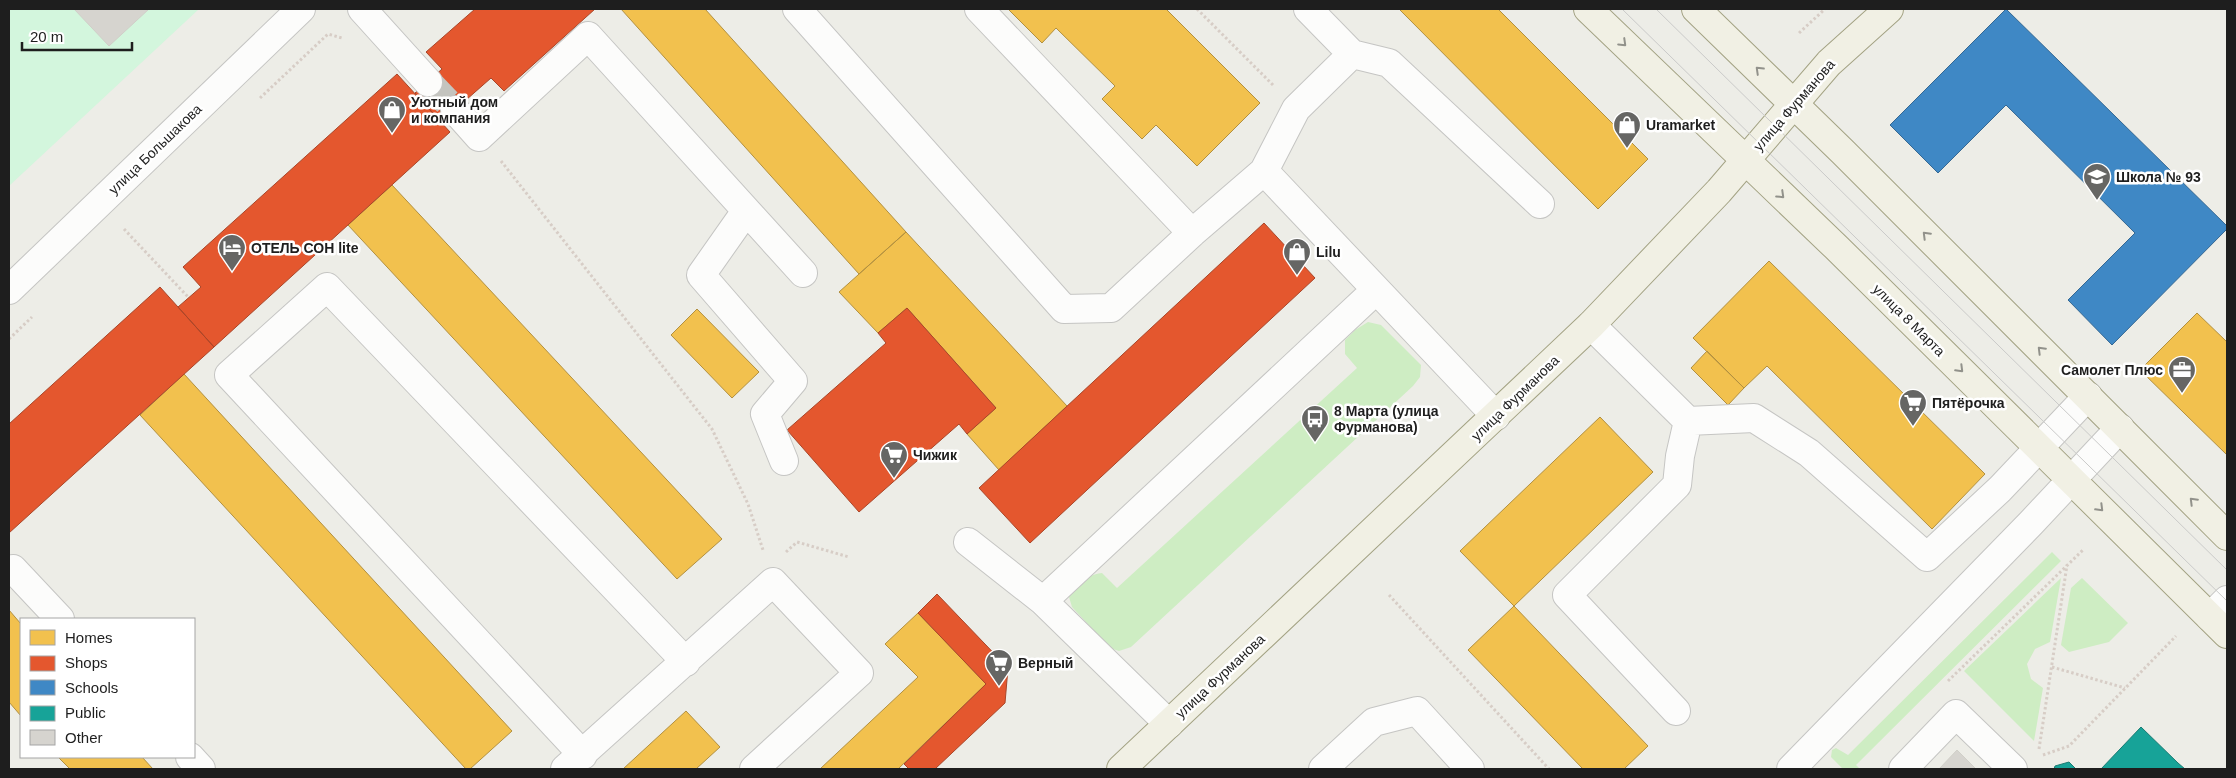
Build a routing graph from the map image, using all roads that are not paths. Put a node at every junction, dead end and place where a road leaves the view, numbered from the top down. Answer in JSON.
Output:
{"nodes":[{"id":1,"x":301,"y":9,"type":"edge"},
{"id":2,"x":362,"y":9,"type":"edge"},
{"id":3,"x":797,"y":9,"type":"edge"},
{"id":4,"x":979,"y":9,"type":"edge"},
{"id":5,"x":1308,"y":9,"type":"edge"},
{"id":6,"x":1588,"y":9,"type":"edge"},
{"id":7,"x":1696,"y":9,"type":"edge"},
{"id":8,"x":1889,"y":9,"type":"edge"},
{"id":9,"x":1352,"y":54,"type":"junction"},
{"id":10,"x":428,"y":82,"type":"tunnel mouth"},
{"id":11,"x":1794,"y":104,"type":"junction"},
{"id":12,"x":455,"y":110,"type":"tunnel mouth"},
{"id":13,"x":1746,"y":161,"type":"junction"},
{"id":14,"x":1264,"y":171,"type":"junction"},
{"id":15,"x":1540,"y":204,"type":"dead end"},
{"id":16,"x":746,"y":212,"type":"junction"},
{"id":17,"x":1192,"y":233,"type":"junction"},
{"id":18,"x":803,"y":273,"type":"dead end"},
{"id":19,"x":9,"y":290,"type":"edge"},
{"id":20,"x":1376,"y":290,"type":"junction"},
{"id":21,"x":1591,"y":324,"type":"junction"},
{"id":22,"x":2088,"y":396,"type":"junction"},
{"id":23,"x":1496,"y":416,"type":"junction"},
{"id":24,"x":1688,"y":421,"type":"junction"},
{"id":25,"x":2120,"y":428,"type":"junction"},
{"id":26,"x":2039,"y":448,"type":"junction"},
{"id":27,"x":784,"y":460,"type":"dead end"},
{"id":28,"x":2071,"y":480,"type":"junction"},
{"id":29,"x":2227,"y":536,"type":"edge"},
{"id":30,"x":968,"y":542,"type":"dead end"},
{"id":31,"x":13,"y":569,"type":"dead end"},
{"id":32,"x":1043,"y":602,"type":"junction"},
{"id":33,"x":2222,"y":617,"type":"edge"},
{"id":34,"x":59,"y":618,"type":"edge"},
{"id":35,"x":686,"y":662,"type":"junction"},
{"id":36,"x":1676,"y":711,"type":"dead end"},
{"id":37,"x":1169,"y":724,"type":"junction"},
{"id":38,"x":191,"y":758,"type":"edge"},
{"id":39,"x":574,"y":762,"type":"edge"},
{"id":40,"x":1128,"y":767,"type":"edge"},
{"id":41,"x":201,"y":769,"type":"edge"},
{"id":42,"x":754,"y":769,"type":"edge"},
{"id":43,"x":1323,"y":769,"type":"edge"},
{"id":44,"x":1470,"y":769,"type":"edge"},
{"id":45,"x":1790,"y":769,"type":"edge"},
{"id":46,"x":1903,"y":769,"type":"edge"},
{"id":47,"x":2012,"y":769,"type":"edge"}],
"edges":[{"from":1,"to":19,"type":"street","name":"улица Большакова"},
{"from":2,"to":10,"type":"street"},
{"from":3,"to":17,"type":"street"},
{"from":4,"to":17,"type":"street"},
{"from":5,"to":9,"type":"street"},
{"from":6,"to":13,"type":"main road","name":"улица 8 Марта","one_way":true},
{"from":11,"to":7,"type":"main road","one_way":true},
{"from":8,"to":11,"type":"main road","name":"улица Фурманова"},
{"from":9,"to":14,"type":"street"},
{"from":9,"to":15,"type":"street"},
{"from":11,"to":13,"type":"main road","name":"улица Фурманова"},
{"from":22,"to":11,"type":"main road","one_way":true},
{"from":12,"to":16,"type":"street"},
{"from":13,"to":21,"type":"main road","name":"улица Фурманова"},
{"from":13,"to":26,"type":"main road","name":"улица 8 Марта","one_way":true},
{"from":14,"to":17,"type":"street"},
{"from":14,"to":20,"type":"street"},
{"from":16,"to":18,"type":"street"},
{"from":16,"to":27,"type":"street"},
{"from":20,"to":23,"type":"street"},
{"from":20,"to":32,"type":"street"},
{"from":21,"to":23,"type":"main road","name":"улица Фурманова"},
{"from":21,"to":24,"type":"street"},
{"from":22,"to":25,"type":"main road"},
{"from":22,"to":26,"type":"street"},
{"from":23,"to":37,"type":"main road","name":"улица Фурманова"},
{"from":24,"to":26,"type":"street"},
{"from":24,"to":36,"type":"street"},
{"from":25,"to":28,"type":"street"},
{"from":29,"to":25,"type":"main road","one_way":true},
{"from":26,"to":28,"type":"main road","name":"улица 8 Марта"},
{"from":28,"to":33,"type":"main road","name":"улица 8 Марта","one_way":true},
{"from":28,"to":45,"type":"street"},
{"from":30,"to":32,"type":"street"},
{"from":31,"to":34,"type":"street"},
{"from":32,"to":37,"type":"street"},
{"from":35,"to":39,"type":"street"},
{"from":35,"to":39,"type":"street"},
{"from":35,"to":42,"type":"street"},
{"from":37,"to":40,"type":"main road","name":"улица Фурманова"},
{"from":38,"to":41,"type":"street"},
{"from":43,"to":44,"type":"street"},
{"from":46,"to":47,"type":"street"}]}
